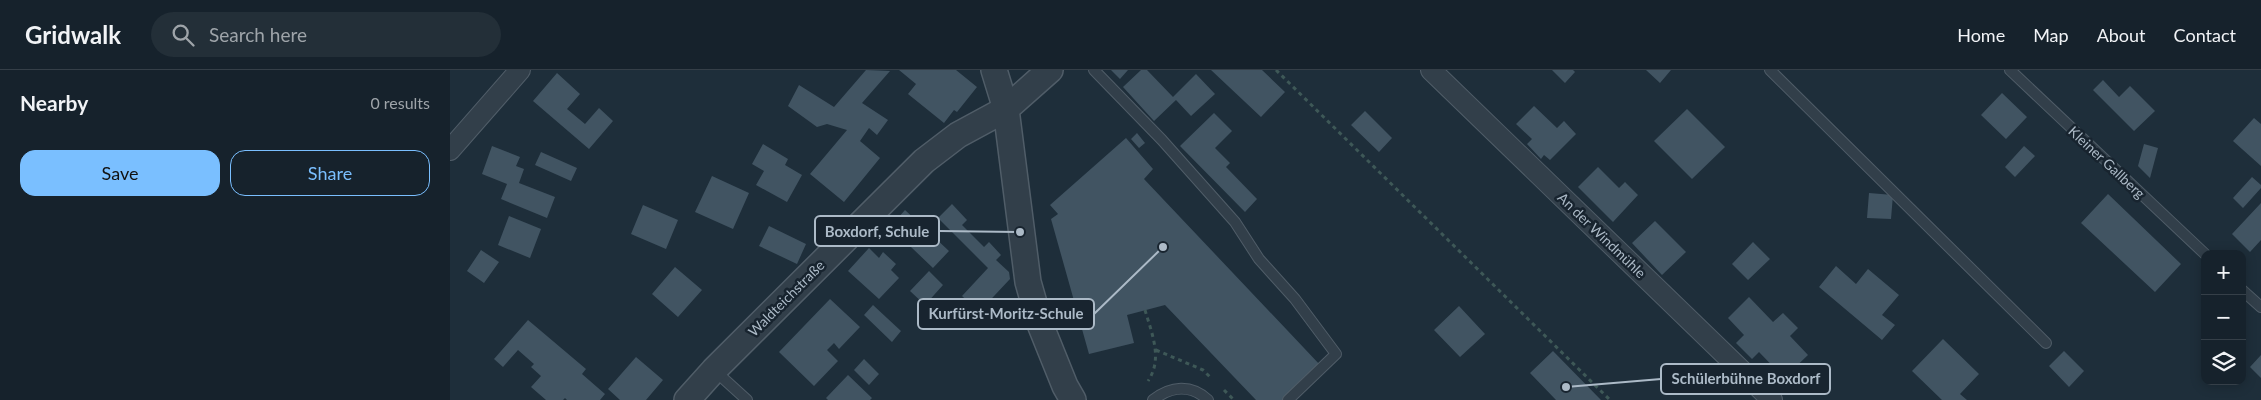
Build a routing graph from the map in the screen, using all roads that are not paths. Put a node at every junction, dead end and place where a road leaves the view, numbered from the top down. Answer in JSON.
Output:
{"nodes":[{"id":1,"x":520,"y":70,"type":"edge"},
{"id":2,"x":994,"y":70,"type":"edge"},
{"id":3,"x":1050,"y":70,"type":"edge"},
{"id":4,"x":1094,"y":70,"type":"edge"},
{"id":5,"x":1431,"y":70,"type":"edge"},
{"id":6,"x":1770,"y":70,"type":"edge"},
{"id":7,"x":2010,"y":70,"type":"edge"},
{"id":8,"x":1006,"y":109,"type":"junction"},
{"id":9,"x":450,"y":150,"type":"edge"},
{"id":10,"x":2201,"y":250,"type":"edge"},
{"id":11,"x":2246,"y":294,"type":"edge"},
{"id":12,"x":2261,"y":308,"type":"edge"},
{"id":13,"x":2046,"y":342,"type":"dead end"},
{"id":14,"x":714,"y":370,"type":"junction"},
{"id":15,"x":687,"y":400,"type":"edge"},
{"id":16,"x":747,"y":400,"type":"edge"},
{"id":17,"x":1073,"y":400,"type":"edge"},
{"id":18,"x":1153,"y":400,"type":"edge"},
{"id":19,"x":1208,"y":400,"type":"edge"},
{"id":20,"x":1288,"y":400,"type":"edge"},
{"id":21,"x":1772,"y":400,"type":"edge"}],
"edges":[{"from":1,"to":9,"type":"street"},
{"from":2,"to":8,"type":"street"},
{"from":3,"to":8,"type":"street","name":"Waldteichstraße"},
{"from":4,"to":20,"type":"lane"},
{"from":5,"to":21,"type":"street","name":"An der Windmühle"},
{"from":6,"to":13,"type":"lane"},
{"from":7,"to":10,"type":"lane","name":"Kleiner Gallberg"},
{"from":8,"to":14,"type":"street","name":"Waldteichstraße"},
{"from":8,"to":17,"type":"street"},
{"from":11,"to":12,"type":"lane"},
{"from":14,"to":15,"type":"street","name":"Waldteichstraße"},
{"from":14,"to":16,"type":"lane"},
{"from":18,"to":19,"type":"lane"}]}
